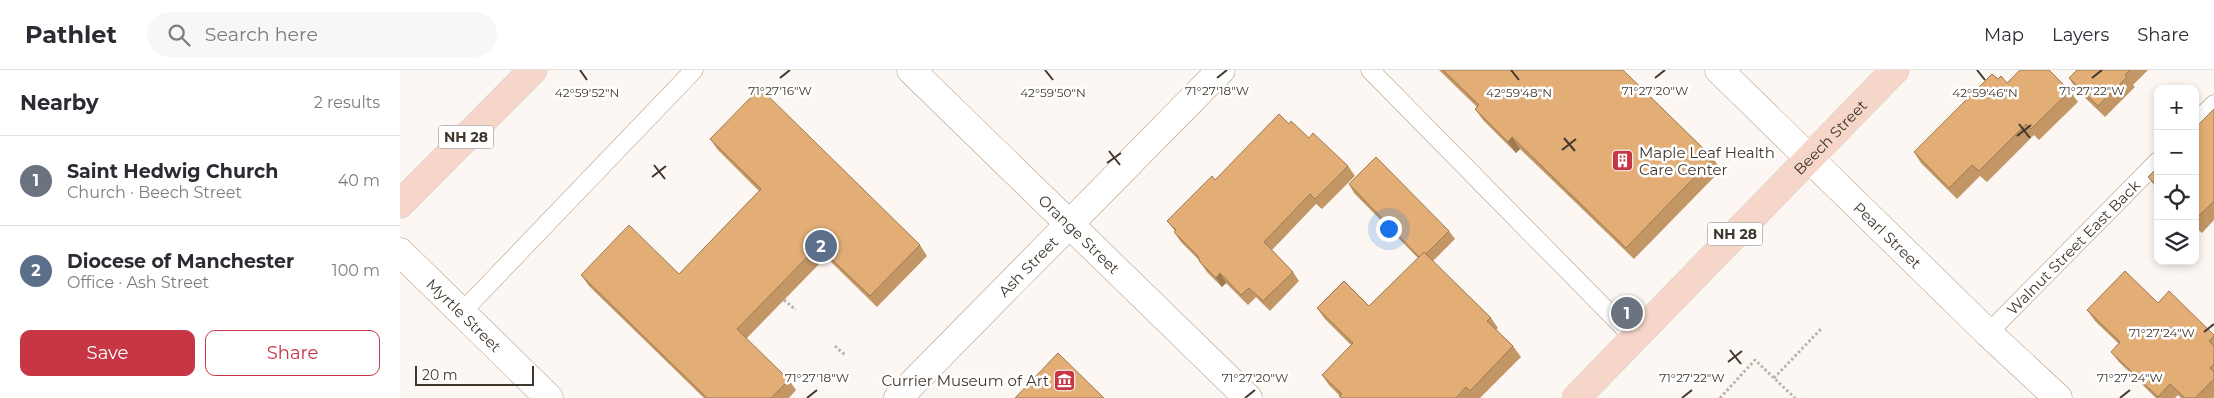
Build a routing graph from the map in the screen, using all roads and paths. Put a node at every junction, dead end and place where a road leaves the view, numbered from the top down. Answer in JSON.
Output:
{"nodes":[{"id":1,"x":532,"y":70,"type":"edge"},
{"id":2,"x":694,"y":70,"type":"edge"},
{"id":3,"x":911,"y":70,"type":"edge"},
{"id":4,"x":1221,"y":70,"type":"edge"},
{"id":5,"x":1370,"y":70,"type":"edge"},
{"id":6,"x":1719,"y":70,"type":"edge"},
{"id":7,"x":1895,"y":70,"type":"edge"},
{"id":8,"x":2214,"y":104,"type":"edge"},
{"id":9,"x":2199,"y":119,"type":"edge"},
{"id":10,"x":1809,"y":158,"type":"junction"},
{"id":11,"x":2154,"y":165,"type":"edge"},
{"id":12,"x":400,"y":204,"type":"edge"},
{"id":13,"x":1070,"y":225,"type":"junction"},
{"id":14,"x":400,"y":252,"type":"edge"},
{"id":15,"x":784,"y":300,"type":"dead end"},
{"id":16,"x":796,"y":310,"type":"dead end"},
{"id":17,"x":462,"y":312,"type":"junction"},
{"id":18,"x":1821,"y":329,"type":"dead end"},
{"id":19,"x":1988,"y":333,"type":"junction"},
{"id":20,"x":1634,"y":338,"type":"junction"},
{"id":21,"x":835,"y":346,"type":"dead end"},
{"id":22,"x":846,"y":356,"type":"dead end"},
{"id":23,"x":1774,"y":378,"type":"junction"},
{"id":24,"x":549,"y":398,"type":"edge"},
{"id":25,"x":898,"y":398,"type":"edge"},
{"id":26,"x":1248,"y":398,"type":"edge"},
{"id":27,"x":1576,"y":398,"type":"edge"},
{"id":28,"x":1720,"y":398,"type":"edge"},
{"id":29,"x":1795,"y":398,"type":"edge"},
{"id":30,"x":2058,"y":398,"type":"edge"}],
"edges":[{"from":1,"to":12,"type":"main road","number":"NH 28"},
{"from":2,"to":17,"type":"lane"},
{"from":3,"to":13,"type":"street","name":"Orange Street"},
{"from":4,"to":13,"type":"street","name":"Ash Street"},
{"from":5,"to":20,"type":"lane"},
{"from":6,"to":10,"type":"street","name":"Pearl Street"},
{"from":7,"to":10,"type":"main road","name":"Beech Street","number":"NH 28"},
{"from":8,"to":9,"type":"lane"},
{"from":10,"to":19,"type":"street","name":"Pearl Street"},
{"from":10,"to":20,"type":"main road","name":"Beech Street","number":"NH 28"},
{"from":11,"to":19,"type":"lane","name":"Walnut Street East Back"},
{"from":13,"to":25,"type":"street","name":"Ash Street"},
{"from":13,"to":26,"type":"street","name":"Orange Street"},
{"from":14,"to":17,"type":"street","name":"Myrtle Street"},
{"from":15,"to":16,"type":"path"},
{"from":17,"to":24,"type":"street","name":"Myrtle Street"},
{"from":18,"to":23,"type":"path"},
{"from":19,"to":30,"type":"street","name":"Pearl Street"},
{"from":20,"to":27,"type":"main road","name":"Beech Street","number":"NH 28"},
{"from":21,"to":22,"type":"path"},
{"from":23,"to":28,"type":"path"},
{"from":23,"to":29,"type":"path"}]}
